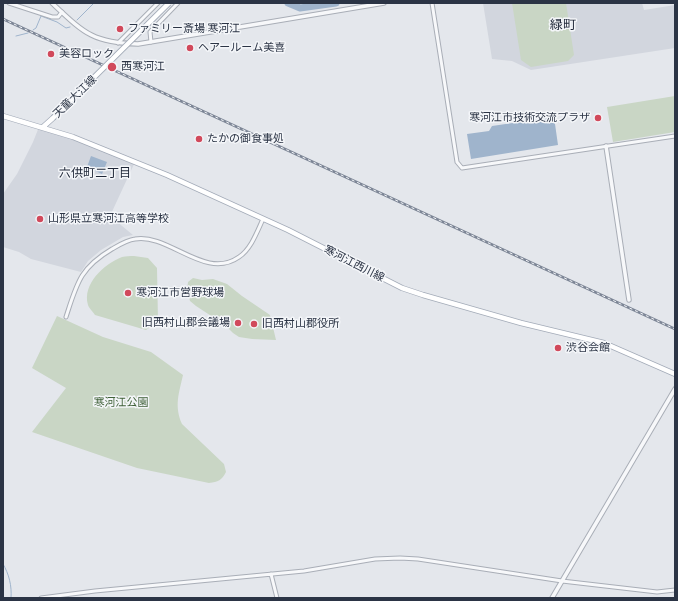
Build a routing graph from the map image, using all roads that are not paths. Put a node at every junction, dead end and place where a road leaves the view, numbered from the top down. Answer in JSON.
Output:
{"nodes":[{"id":1,"x":9,"y":3,"type":"edge"},
{"id":2,"x":52,"y":3,"type":"edge"},
{"id":3,"x":158,"y":3,"type":"edge"},
{"id":4,"x":169,"y":3,"type":"edge"},
{"id":5,"x":178,"y":3,"type":"edge"},
{"id":6,"x":356,"y":3,"type":"edge"},
{"id":7,"x":384,"y":3,"type":"edge"},
{"id":8,"x":432,"y":3,"type":"edge"},
{"id":9,"x":17,"y":4,"type":"edge"},
{"id":10,"x":360,"y":7,"type":"junction"},
{"id":11,"x":62,"y":12,"type":"junction"},
{"id":12,"x":151,"y":42,"type":"junction"},
{"id":13,"x":118,"y":43,"type":"junction"},
{"id":14,"x":3,"y":116,"type":"edge"},
{"id":15,"x":43,"y":127,"type":"junction"},
{"id":16,"x":675,"y":136,"type":"edge"},
{"id":17,"x":606,"y":146,"type":"junction"},
{"id":18,"x":263,"y":219,"type":"junction"},
{"id":19,"x":629,"y":300,"type":"dead end"},
{"id":20,"x":66,"y":317,"type":"dead end"},
{"id":21,"x":675,"y":374,"type":"edge"},
{"id":22,"x":675,"y":389,"type":"edge"},
{"id":23,"x":272,"y":574,"type":"junction"},
{"id":24,"x":562,"y":581,"type":"junction"},
{"id":25,"x":675,"y":590,"type":"edge"},
{"id":26,"x":42,"y":598,"type":"edge"},
{"id":27,"x":277,"y":598,"type":"edge"},
{"id":28,"x":552,"y":598,"type":"edge"}],
"edges":[{"from":1,"to":9,"type":"street"},
{"from":2,"to":11,"type":"street"},
{"from":3,"to":13,"type":"street"},
{"from":4,"to":15,"type":"main road","name":"天童大江線","bridge":true},
{"from":5,"to":12,"type":"street"},
{"from":6,"to":10,"type":"street"},
{"from":7,"to":10,"type":"street"},
{"from":8,"to":17,"type":"street"},
{"from":9,"to":11,"type":"street"},
{"from":10,"to":12,"type":"street"},
{"from":11,"to":13,"type":"street"},
{"from":12,"to":13,"type":"street"},
{"from":14,"to":15,"type":"main road","name":"天童大江線"},
{"from":15,"to":18,"type":"main road","name":"寒河江西川線"},
{"from":16,"to":17,"type":"street"},
{"from":17,"to":19,"type":"street"},
{"from":18,"to":20,"type":"street"},
{"from":18,"to":21,"type":"main road","name":"寒河江西川線"},
{"from":22,"to":24,"type":"street"},
{"from":23,"to":24,"type":"street"},
{"from":23,"to":26,"type":"street"},
{"from":23,"to":27,"type":"street"},
{"from":24,"to":25,"type":"street"},
{"from":24,"to":28,"type":"street"}]}
